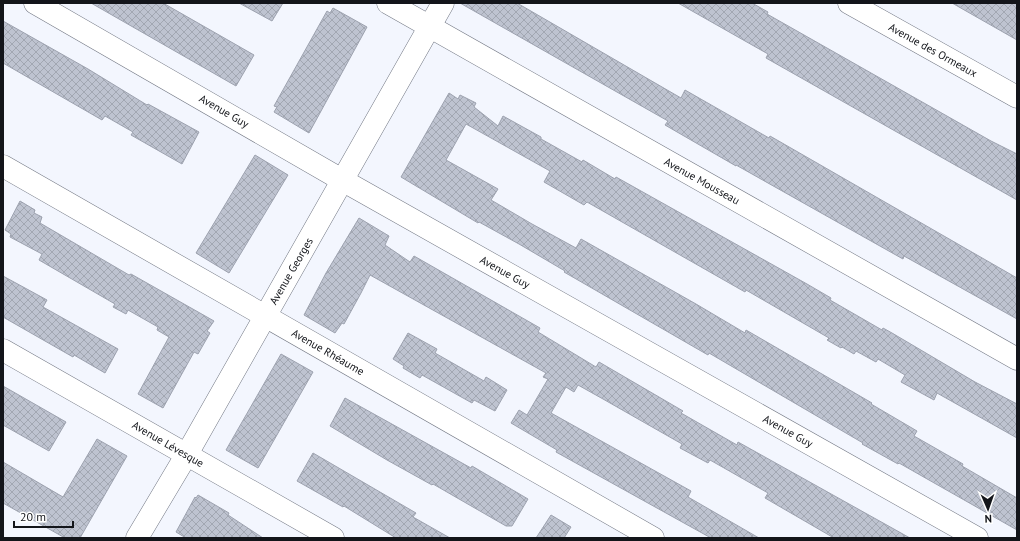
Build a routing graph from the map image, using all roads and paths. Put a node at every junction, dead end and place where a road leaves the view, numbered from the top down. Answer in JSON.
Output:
{"nodes":[{"id":1,"x":35,"y":3,"type":"edge"},
{"id":2,"x":388,"y":3,"type":"edge"},
{"id":3,"x":443,"y":3,"type":"edge"},
{"id":4,"x":849,"y":3,"type":"edge"},
{"id":5,"x":429,"y":26,"type":"junction"},
{"id":6,"x":1017,"y":97,"type":"edge"},
{"id":7,"x":3,"y":166,"type":"edge"},
{"id":8,"x":342,"y":180,"type":"junction"},
{"id":9,"x":265,"y":316,"type":"junction"},
{"id":10,"x":3,"y":350,"type":"edge"},
{"id":11,"x":1017,"y":359,"type":"edge"},
{"id":12,"x":187,"y":454,"type":"junction"},
{"id":13,"x":137,"y":538,"type":"edge"},
{"id":14,"x":333,"y":538,"type":"edge"},
{"id":15,"x":653,"y":538,"type":"edge"},
{"id":16,"x":977,"y":538,"type":"edge"}],
"edges":[{"from":1,"to":8,"type":"street","name":"Avenue Guy"},
{"from":2,"to":5,"type":"street","name":"Avenue Mousseau"},
{"from":3,"to":5,"type":"street","name":"Avenue Georges"},
{"from":4,"to":6,"type":"street","name":"Avenue des Ormeaux"},
{"from":5,"to":8,"type":"street","name":"Avenue Georges"},
{"from":5,"to":11,"type":"street","name":"Avenue Mousseau"},
{"from":7,"to":9,"type":"street","name":"Avenue Rhéaume"},
{"from":8,"to":9,"type":"street","name":"Avenue Georges"},
{"from":8,"to":16,"type":"street","name":"Avenue Guy"},
{"from":9,"to":12,"type":"street","name":"Avenue Georges"},
{"from":9,"to":15,"type":"street","name":"Avenue Rhéaume"},
{"from":10,"to":12,"type":"street","name":"Avenue Lévesque"},
{"from":12,"to":13,"type":"street","name":"Avenue Georges"},
{"from":12,"to":14,"type":"street","name":"Avenue Lévesque"}]}
